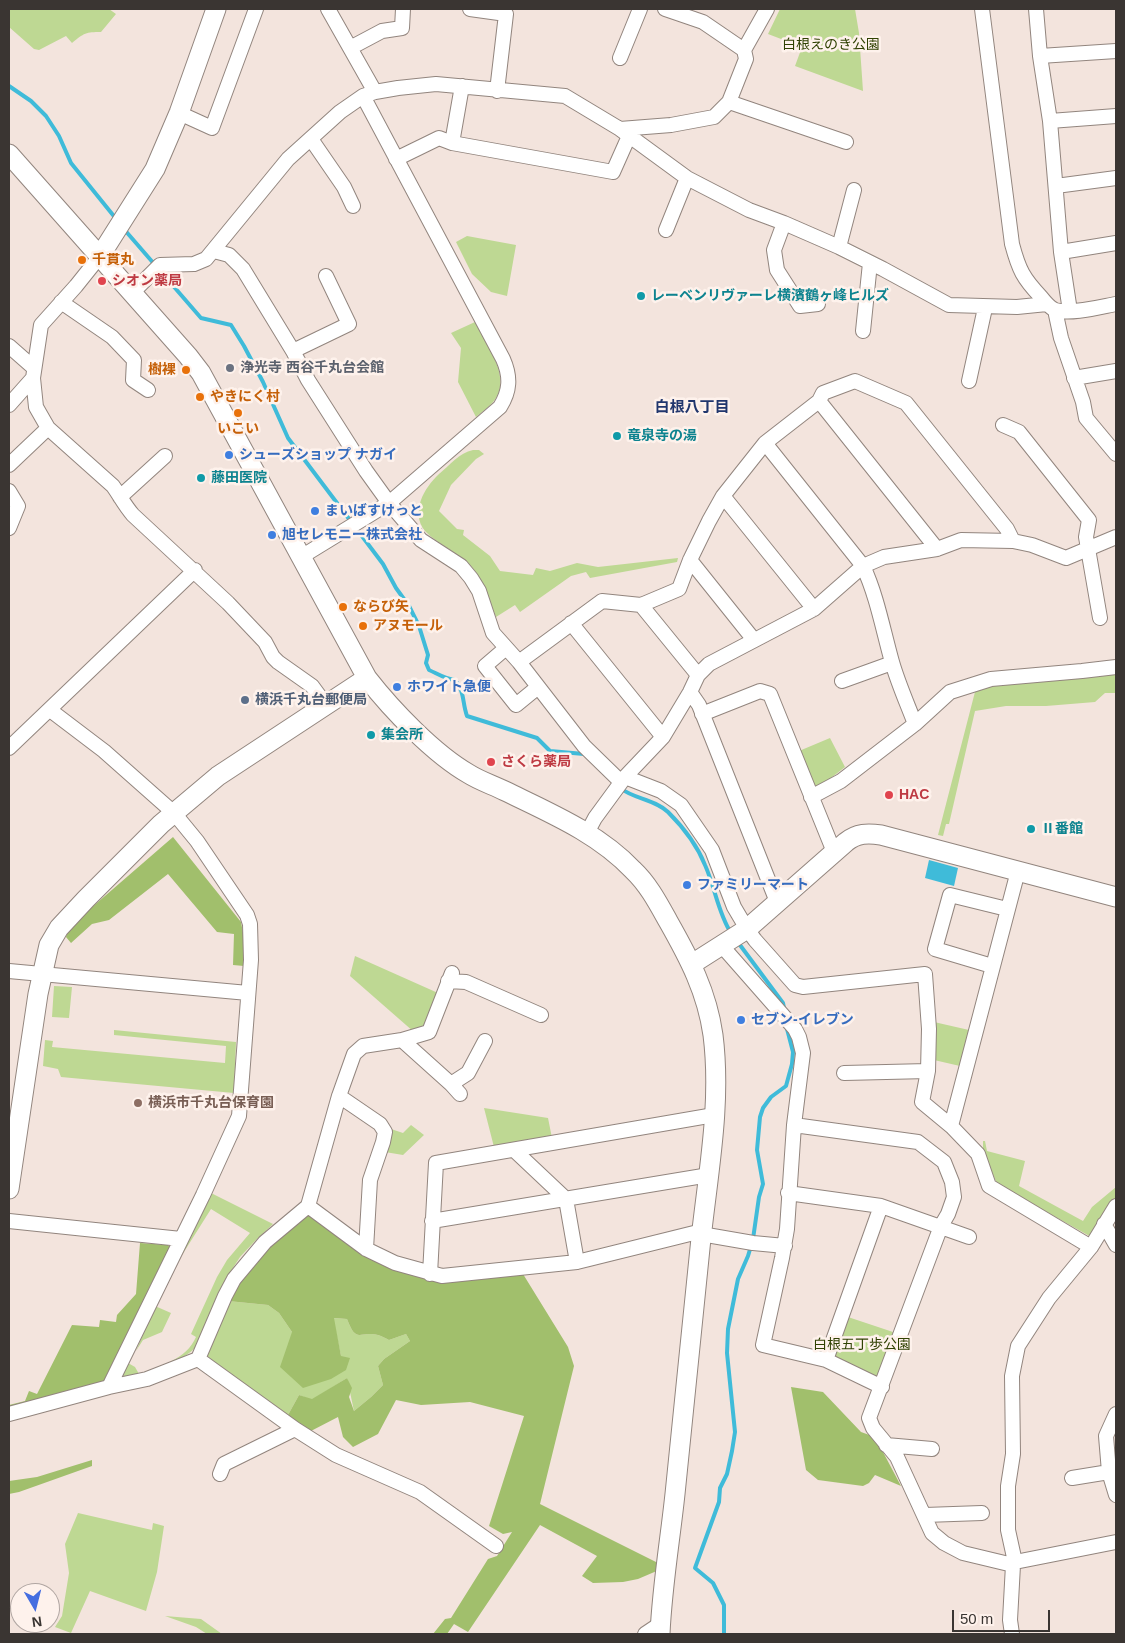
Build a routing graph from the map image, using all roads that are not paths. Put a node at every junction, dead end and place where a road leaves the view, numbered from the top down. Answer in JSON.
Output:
{"nodes":[{"id":1,"x":216,"y":9,"type":"edge"},
{"id":2,"x":256,"y":9,"type":"edge"},
{"id":3,"x":328,"y":9,"type":"edge"},
{"id":4,"x":404,"y":9,"type":"edge"},
{"id":5,"x":470,"y":9,"type":"edge"},
{"id":6,"x":640,"y":9,"type":"edge"},
{"id":7,"x":665,"y":9,"type":"edge"},
{"id":8,"x":767,"y":9,"type":"edge"},
{"id":9,"x":982,"y":9,"type":"edge"},
{"id":10,"x":1036,"y":9,"type":"edge"},
{"id":11,"x":698,"y":14,"type":"edge"},
{"id":12,"x":350,"y":48,"type":"junction"},
{"id":13,"x":744,"y":50,"type":"junction"},
{"id":14,"x":1116,"y":51,"type":"edge"},
{"id":15,"x":1040,"y":56,"type":"junction"},
{"id":16,"x":620,"y":58,"type":"dead end"},
{"id":17,"x":462,"y":86,"type":"junction"},
{"id":18,"x":497,"y":90,"type":"junction"},
{"id":19,"x":369,"y":94,"type":"junction"},
{"id":20,"x":730,"y":102,"type":"junction"},
{"id":21,"x":179,"y":112,"type":"junction"},
{"id":22,"x":1116,"y":116,"type":"edge"},
{"id":23,"x":1050,"y":121,"type":"junction"},
{"id":24,"x":624,"y":133,"type":"junction"},
{"id":25,"x":311,"y":139,"type":"junction"},
{"id":26,"x":846,"y":142,"type":"dead end"},
{"id":27,"x":452,"y":143,"type":"junction"},
{"id":28,"x":9,"y":154,"type":"edge"},
{"id":29,"x":396,"y":159,"type":"junction"},
{"id":30,"x":687,"y":178,"type":"junction"},
{"id":31,"x":1116,"y":178,"type":"edge"},
{"id":32,"x":1056,"y":186,"type":"junction"},
{"id":33,"x":854,"y":190,"type":"dead end"},
{"id":34,"x":353,"y":206,"type":"dead end"},
{"id":35,"x":784,"y":223,"type":"junction"},
{"id":36,"x":666,"y":230,"type":"dead end"},
{"id":37,"x":1116,"y":243,"type":"edge"},
{"id":38,"x":839,"y":247,"type":"junction"},
{"id":39,"x":214,"y":251,"type":"junction"},
{"id":40,"x":1061,"y":252,"type":"junction"},
{"id":41,"x":100,"y":256,"type":"junction"},
{"id":42,"x":870,"y":263,"type":"junction"},
{"id":43,"x":326,"y":276,"type":"dead end"},
{"id":44,"x":132,"y":293,"type":"junction"},
{"id":45,"x":61,"y":302,"type":"junction"},
{"id":46,"x":818,"y":304,"type":"dead end"},
{"id":47,"x":1116,"y":304,"type":"edge"},
{"id":48,"x":1051,"y":307,"type":"junction"},
{"id":49,"x":985,"y":308,"type":"junction"},
{"id":50,"x":1070,"y":311,"type":"junction"},
{"id":51,"x":863,"y":330,"type":"dead end"},
{"id":52,"x":9,"y":346,"type":"edge"},
{"id":53,"x":293,"y":351,"type":"junction"},
{"id":54,"x":1116,"y":371,"type":"edge"},
{"id":55,"x":34,"y":373,"type":"junction"},
{"id":56,"x":1074,"y":378,"type":"junction"},
{"id":57,"x":969,"y":381,"type":"dead end"},
{"id":58,"x":148,"y":390,"type":"dead end"},
{"id":59,"x":819,"y":401,"type":"junction"},
{"id":60,"x":9,"y":405,"type":"edge"},
{"id":61,"x":1003,"y":425,"type":"dead end"},
{"id":62,"x":48,"y":428,"type":"junction"},
{"id":63,"x":1109,"y":436,"type":"edge"},
{"id":64,"x":765,"y":443,"type":"junction"},
{"id":65,"x":1116,"y":454,"type":"edge"},
{"id":66,"x":165,"y":456,"type":"dead end"},
{"id":67,"x":9,"y":465,"type":"edge"},
{"id":68,"x":9,"y":491,"type":"edge"},
{"id":69,"x":724,"y":496,"type":"junction"},
{"id":70,"x":120,"y":497,"type":"junction"},
{"id":71,"x":388,"y":503,"type":"junction"},
{"id":72,"x":9,"y":528,"type":"edge"},
{"id":73,"x":1116,"y":537,"type":"edge"},
{"id":74,"x":1013,"y":541,"type":"junction"},
{"id":75,"x":1089,"y":548,"type":"junction"},
{"id":76,"x":937,"y":549,"type":"junction"},
{"id":77,"x":302,"y":557,"type":"junction"},
{"id":78,"x":690,"y":560,"type":"junction"},
{"id":79,"x":863,"y":566,"type":"junction"},
{"id":80,"x":195,"y":570,"type":"junction"},
{"id":81,"x":641,"y":605,"type":"junction"},
{"id":82,"x":814,"y":609,"type":"junction"},
{"id":83,"x":1100,"y":618,"type":"dead end"},
{"id":84,"x":571,"y":623,"type":"junction"},
{"id":85,"x":754,"y":640,"type":"junction"},
{"id":86,"x":506,"y":648,"type":"junction"},
{"id":87,"x":519,"y":662,"type":"junction"},
{"id":88,"x":892,"y":663,"type":"junction"},
{"id":89,"x":1116,"y":667,"type":"edge"},
{"id":90,"x":698,"y":674,"type":"junction"},
{"id":91,"x":367,"y":678,"type":"junction"},
{"id":92,"x":842,"y":681,"type":"dead end"},
{"id":93,"x":538,"y":688,"type":"junction"},
{"id":94,"x":690,"y":692,"type":"junction"},
{"id":95,"x":326,"y":704,"type":"junction"},
{"id":96,"x":50,"y":710,"type":"junction"},
{"id":97,"x":702,"y":714,"type":"junction"},
{"id":98,"x":915,"y":724,"type":"junction"},
{"id":99,"x":663,"y":737,"type":"junction"},
{"id":100,"x":9,"y":748,"type":"edge"},
{"id":101,"x":623,"y":779,"type":"junction"},
{"id":102,"x":811,"y":797,"type":"junction"},
{"id":103,"x":174,"y":812,"type":"junction"},
{"id":104,"x":587,"y":832,"type":"junction"},
{"id":105,"x":834,"y":852,"type":"junction"},
{"id":106,"x":1018,"y":871,"type":"junction"},
{"id":107,"x":1116,"y":897,"type":"edge"},
{"id":108,"x":777,"y":902,"type":"junction"},
{"id":109,"x":1007,"y":909,"type":"junction"},
{"id":110,"x":747,"y":929,"type":"junction"},
{"id":111,"x":722,"y":946,"type":"junction"},
{"id":112,"x":692,"y":964,"type":"junction"},
{"id":113,"x":992,"y":966,"type":"junction"},
{"id":114,"x":9,"y":971,"type":"edge"},
{"id":115,"x":42,"y":974,"type":"junction"},
{"id":116,"x":248,"y":993,"type":"junction"},
{"id":117,"x":541,"y":1015,"type":"dead end"},
{"id":118,"x":402,"y":1040,"type":"junction"},
{"id":119,"x":485,"y":1041,"type":"dead end"},
{"id":120,"x":928,"y":1071,"type":"junction"},
{"id":121,"x":844,"y":1073,"type":"dead end"},
{"id":122,"x":339,"y":1096,"type":"junction"},
{"id":123,"x":714,"y":1115,"type":"junction"},
{"id":124,"x":794,"y":1125,"type":"junction"},
{"id":125,"x":951,"y":1126,"type":"junction"},
{"id":126,"x":514,"y":1150,"type":"junction"},
{"id":127,"x":708,"y":1176,"type":"junction"},
{"id":128,"x":9,"y":1189,"type":"edge"},
{"id":129,"x":788,"y":1193,"type":"junction"},
{"id":130,"x":566,"y":1200,"type":"junction"},
{"id":131,"x":308,"y":1206,"type":"junction"},
{"id":132,"x":881,"y":1206,"type":"junction"},
{"id":133,"x":1116,"y":1206,"type":"edge"},
{"id":134,"x":432,"y":1221,"type":"junction"},
{"id":135,"x":9,"y":1222,"type":"edge"},
{"id":136,"x":1104,"y":1224,"type":"junction"},
{"id":137,"x":941,"y":1226,"type":"junction"},
{"id":138,"x":701,"y":1232,"type":"junction"},
{"id":139,"x":969,"y":1237,"type":"dead end"},
{"id":140,"x":180,"y":1239,"type":"junction"},
{"id":141,"x":1116,"y":1245,"type":"edge"},
{"id":142,"x":784,"y":1246,"type":"junction"},
{"id":143,"x":1092,"y":1247,"type":"junction"},
{"id":144,"x":366,"y":1249,"type":"junction"},
{"id":145,"x":577,"y":1262,"type":"junction"},
{"id":146,"x":430,"y":1274,"type":"junction"},
{"id":147,"x":198,"y":1359,"type":"junction"},
{"id":148,"x":826,"y":1360,"type":"junction"},
{"id":149,"x":109,"y":1387,"type":"junction"},
{"id":150,"x":882,"y":1387,"type":"junction"},
{"id":151,"x":9,"y":1414,"type":"edge"},
{"id":152,"x":1116,"y":1414,"type":"edge"},
{"id":153,"x":294,"y":1429,"type":"junction"},
{"id":154,"x":886,"y":1445,"type":"junction"},
{"id":155,"x":932,"y":1450,"type":"dead end"},
{"id":156,"x":1109,"y":1472,"type":"junction"},
{"id":157,"x":220,"y":1474,"type":"dead end"},
{"id":158,"x":1072,"y":1478,"type":"dead end"},
{"id":159,"x":1116,"y":1495,"type":"edge"},
{"id":160,"x":982,"y":1513,"type":"dead end"},
{"id":161,"x":925,"y":1514,"type":"junction"},
{"id":162,"x":1116,"y":1542,"type":"edge"},
{"id":163,"x":496,"y":1546,"type":"dead end"},
{"id":164,"x":1014,"y":1564,"type":"junction"},
{"id":165,"x":655,"y":1631,"type":"edge"},
{"id":166,"x":1012,"y":1634,"type":"edge"}],
"edges":[{"from":1,"to":21,"type":"street"},
{"from":2,"to":21,"type":"street"},
{"from":3,"to":12,"type":"street"},
{"from":4,"to":12,"type":"street"},
{"from":5,"to":18,"type":"street"},
{"from":6,"to":16,"type":"street"},
{"from":7,"to":11,"type":"street"},
{"from":8,"to":13,"type":"street"},
{"from":9,"to":48,"type":"street"},
{"from":10,"to":15,"type":"street"},
{"from":11,"to":13,"type":"street"},
{"from":12,"to":19,"type":"street"},
{"from":13,"to":20,"type":"street"},
{"from":14,"to":15,"type":"street"},
{"from":15,"to":23,"type":"street"},
{"from":17,"to":18,"type":"street"},
{"from":17,"to":19,"type":"street"},
{"from":17,"to":27,"type":"street"},
{"from":18,"to":24,"type":"street"},
{"from":19,"to":25,"type":"street"},
{"from":19,"to":29,"type":"street"},
{"from":20,"to":24,"type":"street"},
{"from":20,"to":26,"type":"street"},
{"from":21,"to":41,"type":"street"},
{"from":22,"to":23,"type":"street"},
{"from":23,"to":32,"type":"street"},
{"from":24,"to":27,"type":"street"},
{"from":24,"to":30,"type":"street"},
{"from":25,"to":34,"type":"street"},
{"from":25,"to":39,"type":"street"},
{"from":27,"to":29,"type":"street"},
{"from":28,"to":41,"type":"street"},
{"from":29,"to":71,"type":"street"},
{"from":30,"to":35,"type":"street"},
{"from":30,"to":36,"type":"street"},
{"from":31,"to":32,"type":"street"},
{"from":32,"to":40,"type":"street"},
{"from":33,"to":38,"type":"street"},
{"from":35,"to":38,"type":"street"},
{"from":35,"to":46,"type":"street"},
{"from":37,"to":40,"type":"street"},
{"from":38,"to":42,"type":"street"},
{"from":39,"to":44,"type":"street"},
{"from":39,"to":53,"type":"street"},
{"from":40,"to":50,"type":"street"},
{"from":41,"to":44,"type":"street"},
{"from":41,"to":45,"type":"street"},
{"from":42,"to":49,"type":"street"},
{"from":42,"to":51,"type":"street"},
{"from":43,"to":53,"type":"street"},
{"from":44,"to":77,"type":"street"},
{"from":45,"to":55,"type":"street"},
{"from":45,"to":58,"type":"street"},
{"from":47,"to":50,"type":"street"},
{"from":48,"to":49,"type":"street"},
{"from":48,"to":50,"type":"street"},
{"from":48,"to":56,"type":"street"},
{"from":49,"to":57,"type":"street"},
{"from":52,"to":55,"type":"street"},
{"from":53,"to":71,"type":"street"},
{"from":54,"to":56,"type":"street"},
{"from":55,"to":60,"type":"street"},
{"from":55,"to":62,"type":"street"},
{"from":56,"to":63,"type":"street"},
{"from":59,"to":64,"type":"street"},
{"from":59,"to":74,"type":"street"},
{"from":59,"to":76,"type":"street"},
{"from":61,"to":75,"type":"street"},
{"from":62,"to":67,"type":"street"},
{"from":62,"to":70,"type":"street"},
{"from":63,"to":65,"type":"street"},
{"from":64,"to":69,"type":"street"},
{"from":64,"to":79,"type":"street"},
{"from":66,"to":70,"type":"street"},
{"from":68,"to":72,"type":"street"},
{"from":69,"to":78,"type":"street"},
{"from":69,"to":82,"type":"street"},
{"from":70,"to":80,"type":"street"},
{"from":71,"to":77,"type":"street"},
{"from":71,"to":86,"type":"street"},
{"from":73,"to":75,"type":"street"},
{"from":74,"to":75,"type":"street"},
{"from":74,"to":76,"type":"street"},
{"from":75,"to":83,"type":"street"},
{"from":76,"to":79,"type":"street"},
{"from":77,"to":91,"type":"street"},
{"from":78,"to":81,"type":"street"},
{"from":78,"to":85,"type":"street"},
{"from":79,"to":82,"type":"street"},
{"from":79,"to":88,"type":"street"},
{"from":80,"to":95,"type":"street"},
{"from":80,"to":96,"type":"street"},
{"from":81,"to":84,"type":"street"},
{"from":81,"to":90,"type":"street"},
{"from":82,"to":85,"type":"street"},
{"from":84,"to":87,"type":"street"},
{"from":84,"to":99,"type":"street"},
{"from":85,"to":90,"type":"street"},
{"from":86,"to":87,"type":"street"},
{"from":86,"to":93,"type":"street"},
{"from":87,"to":93,"type":"street"},
{"from":88,"to":92,"type":"street"},
{"from":88,"to":98,"type":"street"},
{"from":89,"to":98,"type":"street"},
{"from":90,"to":94,"type":"street"},
{"from":91,"to":95,"type":"street"},
{"from":91,"to":104,"type":"street"},
{"from":93,"to":101,"type":"street"},
{"from":94,"to":97,"type":"street"},
{"from":94,"to":99,"type":"street"},
{"from":95,"to":103,"type":"street"},
{"from":96,"to":100,"type":"street"},
{"from":96,"to":103,"type":"street"},
{"from":97,"to":102,"type":"street"},
{"from":97,"to":108,"type":"street"},
{"from":98,"to":102,"type":"street"},
{"from":99,"to":101,"type":"street"},
{"from":101,"to":104,"type":"street"},
{"from":101,"to":110,"type":"street"},
{"from":102,"to":105,"type":"street"},
{"from":103,"to":115,"type":"street"},
{"from":103,"to":116,"type":"street"},
{"from":104,"to":112,"type":"street"},
{"from":105,"to":106,"type":"street"},
{"from":105,"to":108,"type":"street"},
{"from":106,"to":107,"type":"street"},
{"from":106,"to":109,"type":"street"},
{"from":108,"to":110,"type":"street"},
{"from":109,"to":113,"type":"street"},
{"from":109,"to":113,"type":"street"},
{"from":110,"to":111,"type":"street"},
{"from":110,"to":120,"type":"street"},
{"from":111,"to":112,"type":"street"},
{"from":111,"to":124,"type":"street"},
{"from":112,"to":123,"type":"street"},
{"from":113,"to":125,"type":"street"},
{"from":114,"to":115,"type":"street"},
{"from":115,"to":116,"type":"street"},
{"from":115,"to":128,"type":"street"},
{"from":116,"to":140,"type":"street"},
{"from":117,"to":118,"type":"street"},
{"from":118,"to":119,"type":"street"},
{"from":118,"to":122,"type":"street"},
{"from":120,"to":121,"type":"street"},
{"from":120,"to":125,"type":"street"},
{"from":122,"to":131,"type":"street"},
{"from":122,"to":144,"type":"street"},
{"from":123,"to":126,"type":"street"},
{"from":123,"to":127,"type":"street"},
{"from":124,"to":129,"type":"street"},
{"from":124,"to":137,"type":"street"},
{"from":125,"to":143,"type":"street"},
{"from":126,"to":130,"type":"street"},
{"from":126,"to":134,"type":"street"},
{"from":127,"to":130,"type":"street"},
{"from":127,"to":138,"type":"street"},
{"from":129,"to":132,"type":"street"},
{"from":129,"to":142,"type":"street"},
{"from":130,"to":134,"type":"street"},
{"from":130,"to":145,"type":"street"},
{"from":131,"to":144,"type":"street"},
{"from":131,"to":147,"type":"street"},
{"from":132,"to":137,"type":"street"},
{"from":132,"to":148,"type":"street"},
{"from":133,"to":136,"type":"street"},
{"from":134,"to":146,"type":"street"},
{"from":135,"to":140,"type":"street"},
{"from":136,"to":141,"type":"street"},
{"from":136,"to":143,"type":"street"},
{"from":137,"to":139,"type":"street"},
{"from":137,"to":150,"type":"street"},
{"from":138,"to":142,"type":"street"},
{"from":138,"to":145,"type":"street"},
{"from":138,"to":165,"type":"street"},
{"from":140,"to":149,"type":"street"},
{"from":142,"to":148,"type":"street"},
{"from":143,"to":164,"type":"street"},
{"from":144,"to":146,"type":"street"},
{"from":145,"to":146,"type":"street"},
{"from":147,"to":149,"type":"street"},
{"from":147,"to":153,"type":"street"},
{"from":148,"to":150,"type":"street"},
{"from":149,"to":151,"type":"street"},
{"from":150,"to":154,"type":"street"},
{"from":152,"to":156,"type":"street"},
{"from":153,"to":157,"type":"street"},
{"from":153,"to":163,"type":"street"},
{"from":154,"to":155,"type":"street"},
{"from":154,"to":161,"type":"street"},
{"from":156,"to":158,"type":"street"},
{"from":156,"to":159,"type":"street"},
{"from":160,"to":161,"type":"street"},
{"from":161,"to":164,"type":"street"},
{"from":162,"to":164,"type":"street"},
{"from":164,"to":166,"type":"street"}]}
